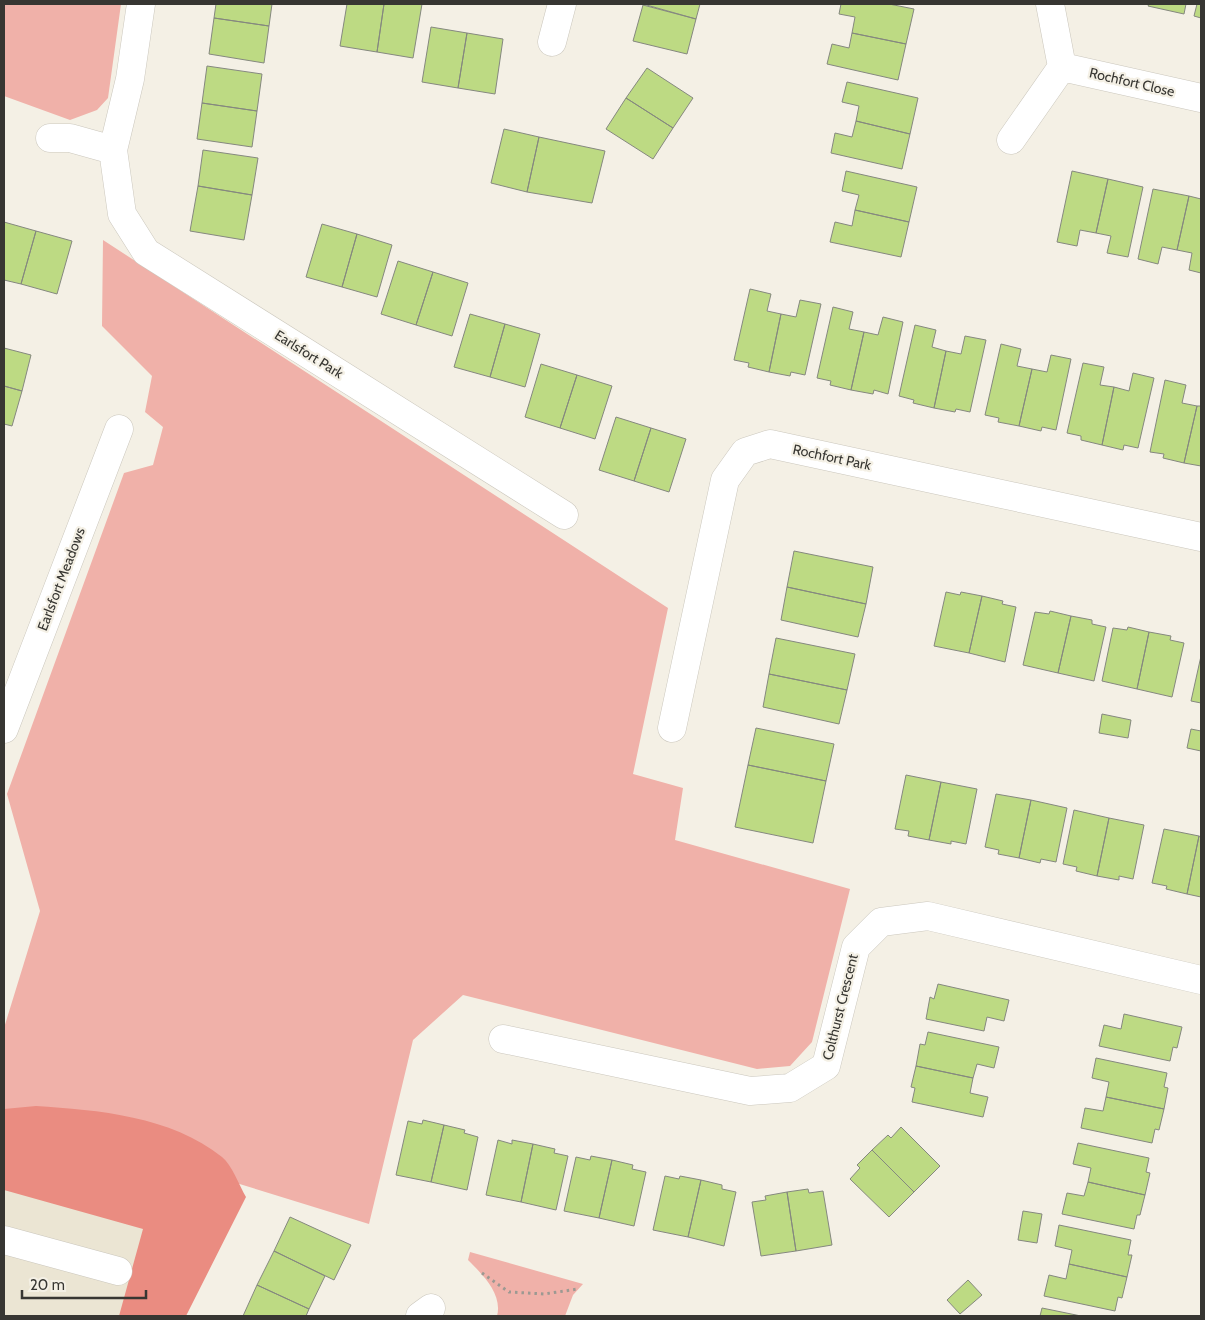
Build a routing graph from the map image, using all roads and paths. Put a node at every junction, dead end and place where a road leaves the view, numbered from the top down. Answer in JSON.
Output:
{"nodes":[{"id":1,"x":141,"y":4,"type":"edge"},
{"id":2,"x":562,"y":4,"type":"edge"},
{"id":3,"x":1050,"y":4,"type":"edge"},
{"id":4,"x":552,"y":42,"type":"dead end"},
{"id":5,"x":1062,"y":67,"type":"junction"},
{"id":6,"x":1201,"y":98,"type":"edge"},
{"id":7,"x":50,"y":138,"type":"dead end"},
{"id":8,"x":1011,"y":140,"type":"dead end"},
{"id":9,"x":113,"y":150,"type":"junction"},
{"id":10,"x":119,"y":429,"type":"dead end"},
{"id":11,"x":564,"y":515,"type":"dead end"},
{"id":12,"x":1201,"y":537,"type":"edge"},
{"id":13,"x":672,"y":728,"type":"dead end"},
{"id":14,"x":4,"y":729,"type":"edge"},
{"id":15,"x":1201,"y":980,"type":"edge"},
{"id":16,"x":503,"y":1039,"type":"dead end"},
{"id":17,"x":4,"y":1240,"type":"edge"},
{"id":18,"x":118,"y":1271,"type":"dead end"},
{"id":19,"x":482,"y":1273,"type":"dead end"},
{"id":20,"x":578,"y":1289,"type":"dead end"}],
"edges":[{"from":1,"to":9,"type":"street","name":"Earlsfort Park"},
{"from":2,"to":4,"type":"street"},
{"from":3,"to":5,"type":"street"},
{"from":5,"to":6,"type":"street","name":"Rochfort Close"},
{"from":5,"to":8,"type":"street"},
{"from":7,"to":9,"type":"street"},
{"from":9,"to":11,"type":"street","name":"Earlsfort Park"},
{"from":10,"to":14,"type":"street","name":"Earlsfort Meadows"},
{"from":12,"to":13,"type":"street","name":"Rochfort Park"},
{"from":15,"to":16,"type":"street","name":"Colthurst Crescent"},
{"from":17,"to":18,"type":"street"},
{"from":19,"to":20,"type":"path"}]}
